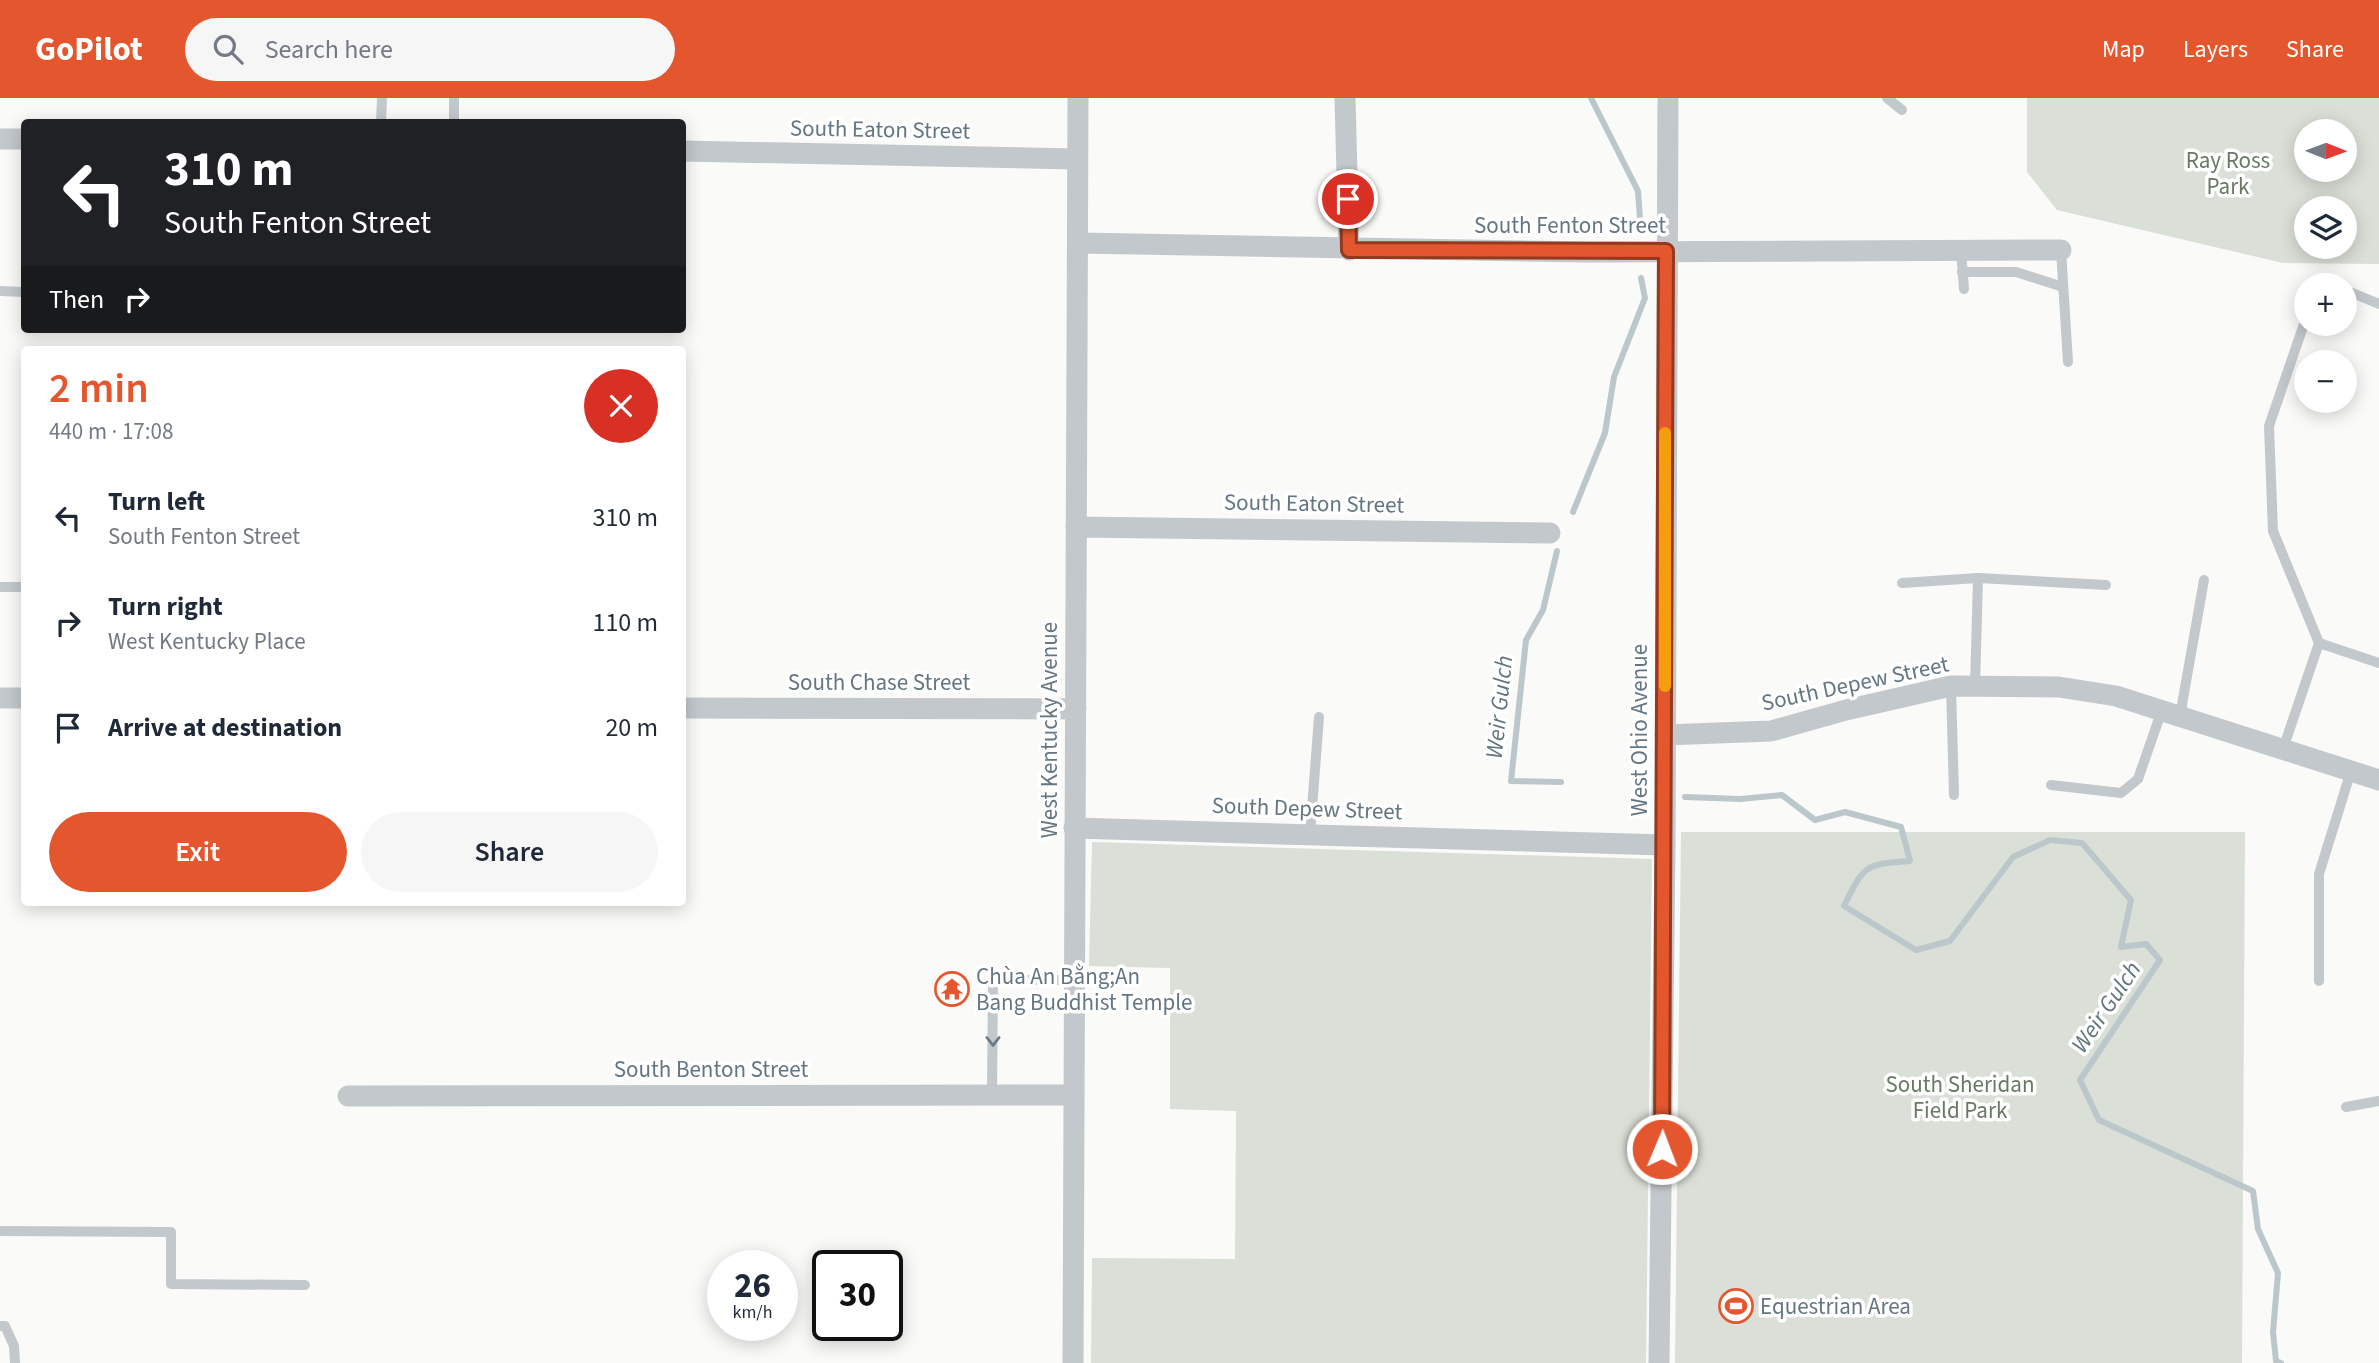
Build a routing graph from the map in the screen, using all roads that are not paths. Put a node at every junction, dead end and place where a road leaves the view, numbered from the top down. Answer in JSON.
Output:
{"nodes":[{"id":1,"x":382,"y":98,"type":"edge"},
{"id":2,"x":454,"y":98,"type":"edge"},
{"id":3,"x":1078,"y":98,"type":"edge"},
{"id":4,"x":1345,"y":98,"type":"edge"},
{"id":5,"x":1668,"y":98,"type":"edge"},
{"id":6,"x":1887,"y":98,"type":"edge"},
{"id":7,"x":1902,"y":110,"type":"dead end"},
{"id":8,"x":381,"y":119,"type":"edge"},
{"id":9,"x":454,"y":119,"type":"edge"},
{"id":10,"x":0,"y":139,"type":"edge"},
{"id":11,"x":21,"y":139,"type":"edge"},
{"id":12,"x":686,"y":151,"type":"edge"},
{"id":13,"x":1077,"y":159,"type":"junction"},
{"id":14,"x":1079,"y":243,"type":"junction"},
{"id":15,"x":1349,"y":250,"type":"junction"},
{"id":16,"x":1961,"y":250,"type":"junction"},
{"id":17,"x":2061,"y":250,"type":"joint"},
{"id":18,"x":1666,"y":251,"type":"junction"},
{"id":19,"x":1962,"y":272,"type":"junction"},
{"id":20,"x":2063,"y":287,"type":"junction"},
{"id":21,"x":1964,"y":289,"type":"dead end"},
{"id":22,"x":0,"y":292,"type":"edge"},
{"id":23,"x":21,"y":292,"type":"edge"},
{"id":24,"x":2357,"y":295,"type":"edge"},
{"id":25,"x":2379,"y":303,"type":"edge"},
{"id":26,"x":2300,"y":336,"type":"edge"},
{"id":27,"x":2068,"y":362,"type":"dead end"},
{"id":28,"x":1076,"y":527,"type":"junction"},
{"id":29,"x":1550,"y":533,"type":"dead end"},
{"id":30,"x":1978,"y":578,"type":"junction"},
{"id":31,"x":2204,"y":580,"type":"dead end"},
{"id":32,"x":1902,"y":583,"type":"dead end"},
{"id":33,"x":2106,"y":585,"type":"dead end"},
{"id":34,"x":0,"y":587,"type":"edge"},
{"id":35,"x":21,"y":587,"type":"edge"},
{"id":36,"x":2319,"y":643,"type":"junction"},
{"id":37,"x":2379,"y":663,"type":"edge"},
{"id":38,"x":1951,"y":686,"type":"junction"},
{"id":39,"x":1975,"y":687,"type":"junction"},
{"id":40,"x":0,"y":698,"type":"edge"},
{"id":41,"x":21,"y":698,"type":"edge"},
{"id":42,"x":686,"y":708,"type":"edge"},
{"id":43,"x":1076,"y":709,"type":"junction"},
{"id":44,"x":2171,"y":713,"type":"junction"},
{"id":45,"x":1319,"y":718,"type":"dead end"},
{"id":46,"x":1665,"y":735,"type":"junction"},
{"id":47,"x":2283,"y":749,"type":"junction"},
{"id":48,"x":2351,"y":771,"type":"junction"},
{"id":49,"x":2379,"y":780,"type":"edge"},
{"id":50,"x":2051,"y":785,"type":"dead end"},
{"id":51,"x":1954,"y":795,"type":"dead end"},
{"id":52,"x":1074,"y":828,"type":"junction"},
{"id":53,"x":1310,"y":835,"type":"junction"},
{"id":54,"x":1665,"y":845,"type":"junction"},
{"id":55,"x":1074,"y":980,"type":"junction"},
{"id":56,"x":2319,"y":981,"type":"dead end"},
{"id":57,"x":992,"y":1095,"type":"junction"},
{"id":58,"x":1073,"y":1095,"type":"junction"},
{"id":59,"x":348,"y":1096,"type":"dead end"},
{"id":60,"x":2379,"y":1101,"type":"edge"},
{"id":61,"x":2346,"y":1107,"type":"dead end"},
{"id":62,"x":0,"y":1231,"type":"edge"},
{"id":63,"x":305,"y":1285,"type":"dead end"},
{"id":64,"x":0,"y":1326,"type":"edge"},
{"id":65,"x":15,"y":1363,"type":"edge"},
{"id":66,"x":1073,"y":1363,"type":"edge"},
{"id":67,"x":1659,"y":1363,"type":"edge"}],
"edges":[{"from":1,"to":8,"type":"lane"},
{"from":2,"to":9,"type":"lane"},
{"from":3,"to":13,"type":"street","name":"West Kentucky Avenue"},
{"from":4,"to":15,"type":"street"},
{"from":5,"to":18,"type":"street","name":"West Ohio Avenue"},
{"from":6,"to":7,"type":"lane"},
{"from":10,"to":11,"type":"street"},
{"from":12,"to":13,"type":"street","name":"South Eaton Street"},
{"from":13,"to":14,"type":"street","name":"West Kentucky Avenue"},
{"from":14,"to":15,"type":"street","name":"South Fenton Street"},
{"from":14,"to":28,"type":"street","name":"West Kentucky Avenue"},
{"from":15,"to":18,"type":"street","name":"South Fenton Street"},
{"from":16,"to":17,"type":"street","name":"South Fenton Street"},
{"from":16,"to":18,"type":"street","name":"South Fenton Street"},
{"from":16,"to":19,"type":"lane"},
{"from":17,"to":20,"type":"lane"},
{"from":18,"to":46,"type":"street","name":"West Ohio Avenue"},
{"from":19,"to":20,"type":"lane"},
{"from":19,"to":21,"type":"lane"},
{"from":20,"to":27,"type":"lane"},
{"from":22,"to":23,"type":"lane"},
{"from":24,"to":25,"type":"lane"},
{"from":26,"to":36,"type":"lane"},
{"from":28,"to":29,"type":"street","name":"South Eaton Street"},
{"from":28,"to":43,"type":"street","name":"West Kentucky Avenue"},
{"from":30,"to":32,"type":"lane"},
{"from":30,"to":33,"type":"lane"},
{"from":30,"to":39,"type":"lane"},
{"from":31,"to":44,"type":"lane"},
{"from":34,"to":35,"type":"lane"},
{"from":36,"to":37,"type":"lane"},
{"from":36,"to":47,"type":"lane"},
{"from":38,"to":39,"type":"street","name":"South Depew Street"},
{"from":38,"to":46,"type":"street","name":"South Depew Street"},
{"from":38,"to":51,"type":"lane"},
{"from":39,"to":44,"type":"street","name":"South Depew Street"},
{"from":40,"to":41,"type":"street"},
{"from":42,"to":43,"type":"street","name":"South Chase Street"},
{"from":43,"to":52,"type":"street","name":"West Kentucky Avenue"},
{"from":44,"to":47,"type":"street","name":"South Depew Street"},
{"from":44,"to":50,"type":"lane"},
{"from":45,"to":53,"type":"lane"},
{"from":46,"to":54,"type":"street","name":"West Ohio Avenue"},
{"from":47,"to":48,"type":"street","name":"South Depew Street"},
{"from":48,"to":49,"type":"street","name":"South Depew Street"},
{"from":48,"to":56,"type":"lane"},
{"from":52,"to":53,"type":"street","name":"South Depew Street"},
{"from":52,"to":55,"type":"street","name":"West Kentucky Avenue"},
{"from":53,"to":54,"type":"street","name":"South Depew Street"},
{"from":54,"to":67,"type":"street","name":"West Ohio Avenue"},
{"from":55,"to":57,"type":"lane","one_way":true},
{"from":55,"to":58,"type":"street","name":"West Kentucky Avenue"},
{"from":57,"to":58,"type":"street","name":"South Benton Street"},
{"from":57,"to":59,"type":"street","name":"South Benton Street"},
{"from":58,"to":66,"type":"street","name":"West Kentucky Avenue"},
{"from":60,"to":61,"type":"lane"},
{"from":62,"to":63,"type":"lane"},
{"from":64,"to":65,"type":"lane"}]}
